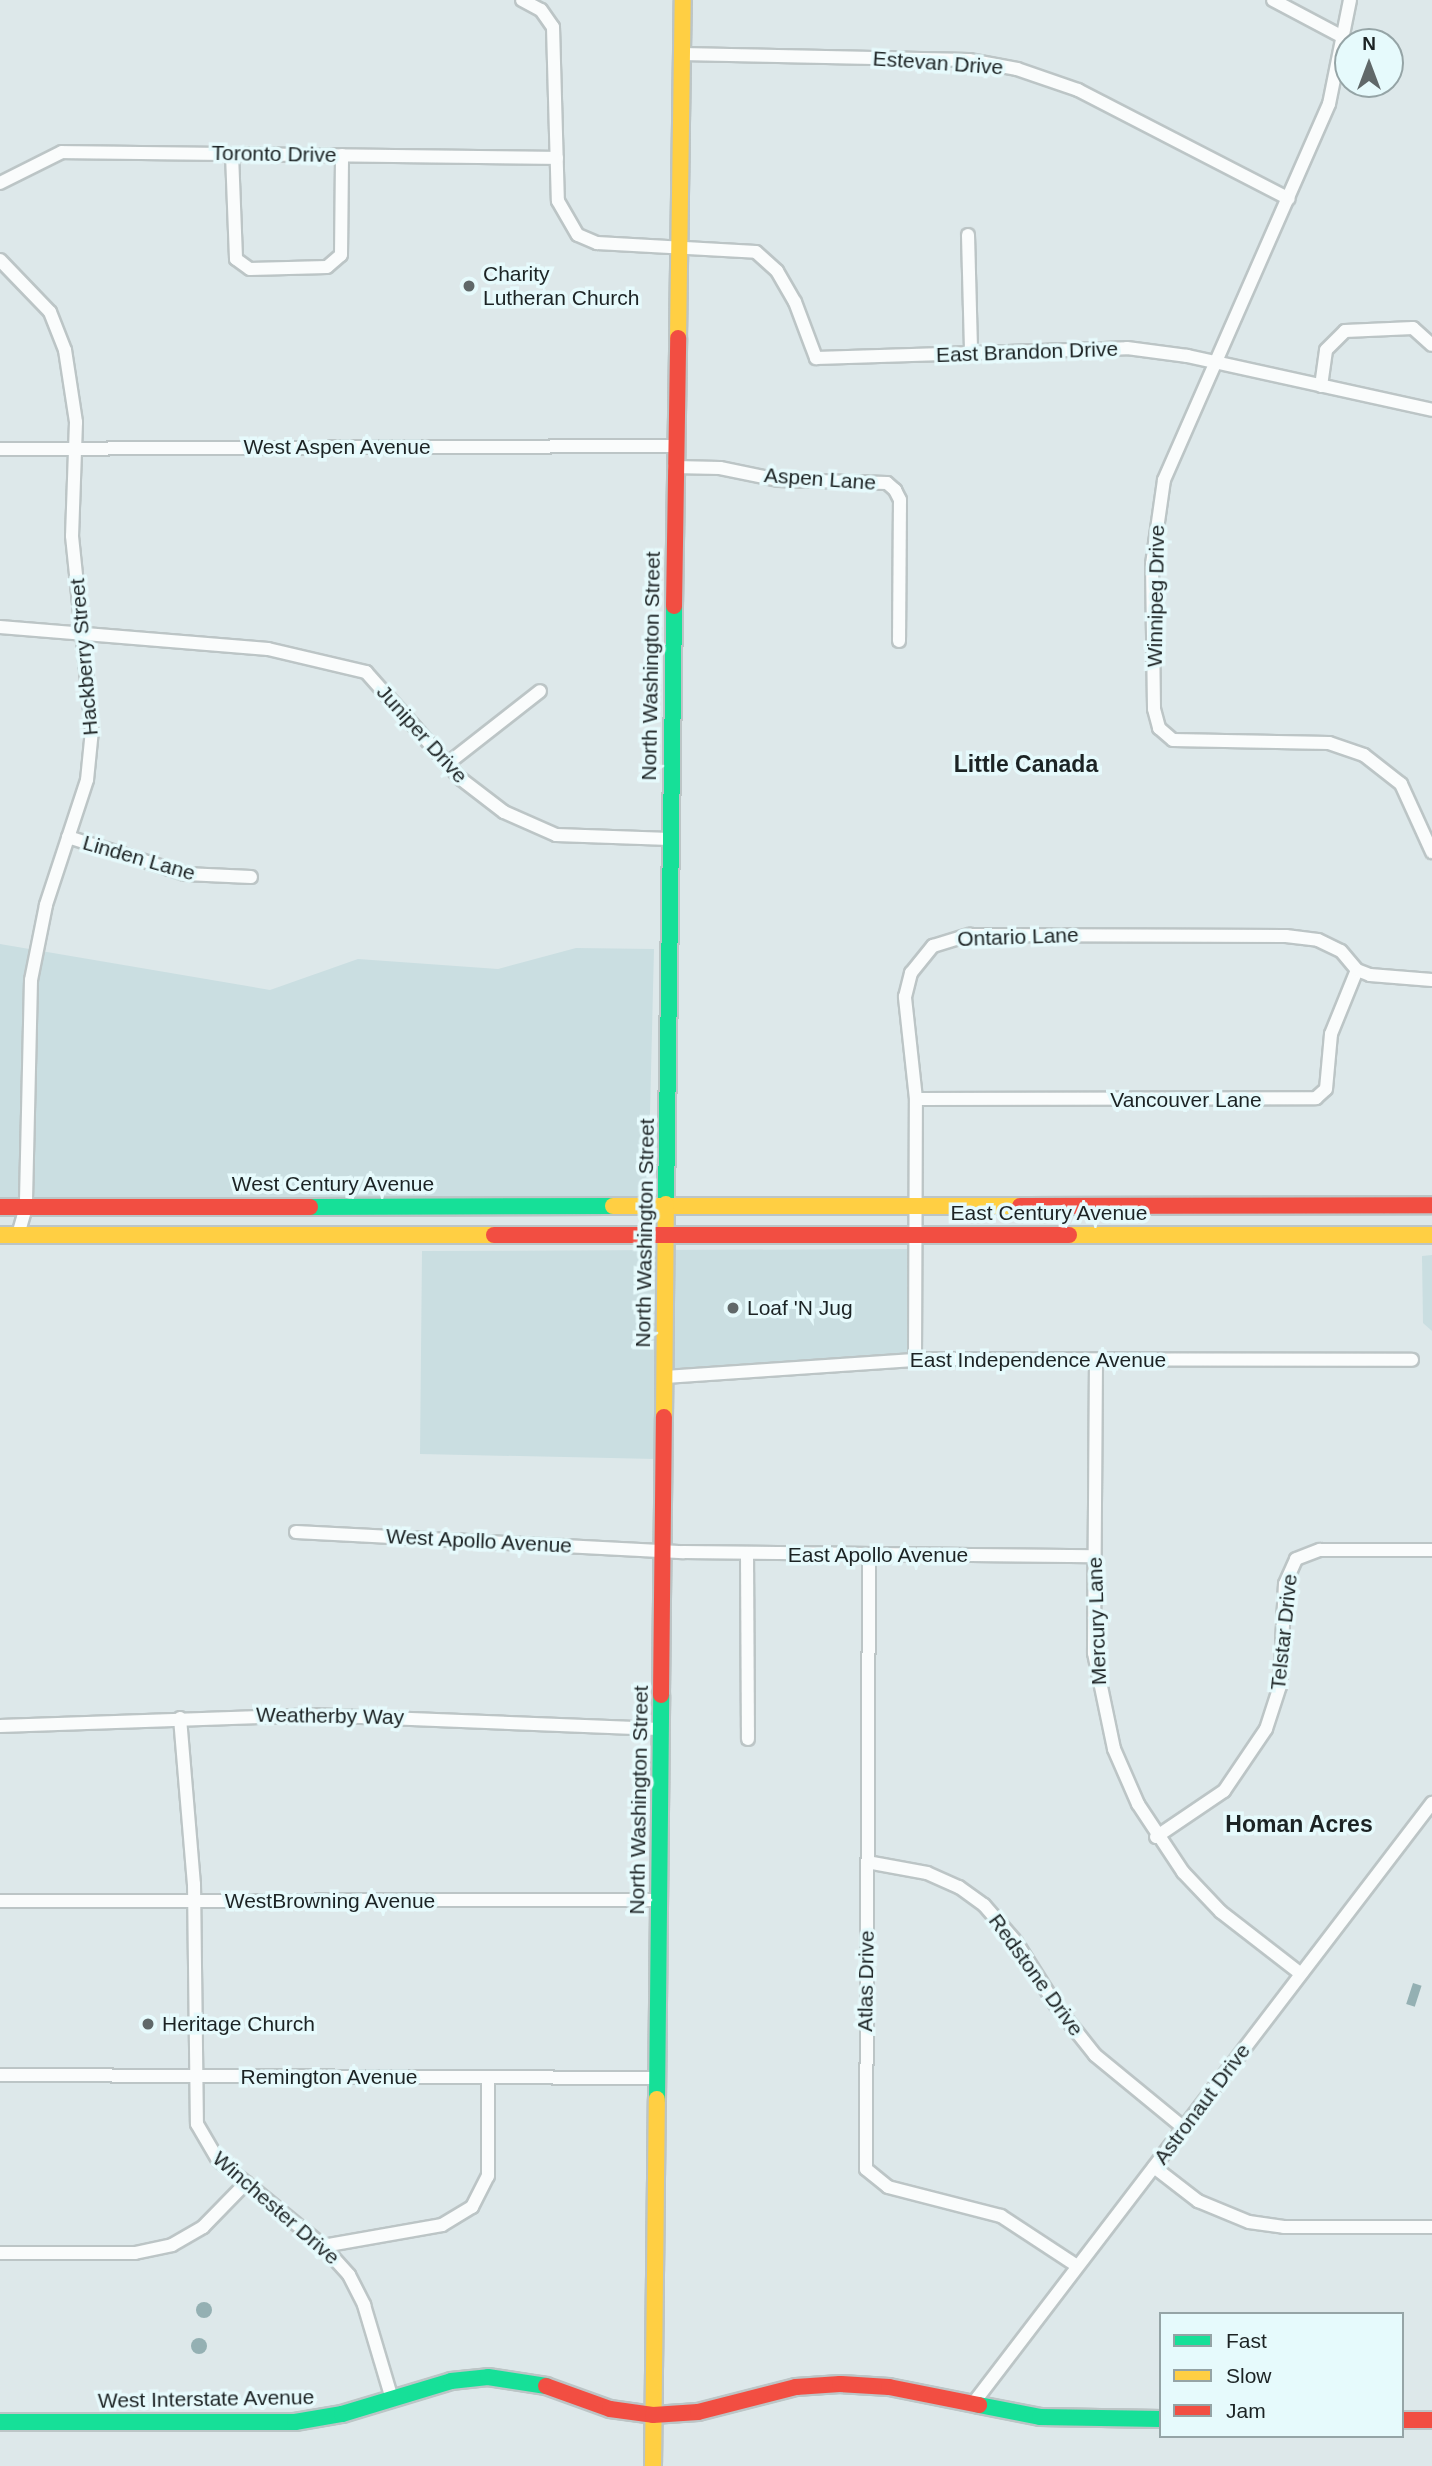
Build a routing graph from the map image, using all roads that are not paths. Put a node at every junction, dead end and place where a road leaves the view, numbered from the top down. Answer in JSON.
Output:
{"nodes":[{"id":1,"x":522,"y":0,"type":"edge"},
{"id":2,"x":683,"y":0,"type":"edge"},
{"id":3,"x":1273,"y":0,"type":"edge"},
{"id":4,"x":1350,"y":0,"type":"edge"},
{"id":5,"x":1345,"y":28,"type":"edge"},
{"id":6,"x":1334,"y":32,"type":"edge"},
{"id":7,"x":682,"y":54,"type":"junction"},
{"id":8,"x":1334,"y":80,"type":"edge"},
{"id":9,"x":232,"y":154,"type":"junction"},
{"id":10,"x":342,"y":155,"type":"junction"},
{"id":11,"x":557,"y":158,"type":"junction"},
{"id":12,"x":0,"y":183,"type":"edge"},
{"id":13,"x":1289,"y":199,"type":"junction"},
{"id":14,"x":968,"y":235,"type":"dead end"},
{"id":15,"x":680,"y":246,"type":"junction"},
{"id":16,"x":0,"y":260,"type":"edge"},
{"id":17,"x":1432,"y":345,"type":"edge"},
{"id":18,"x":971,"y":352,"type":"junction"},
{"id":19,"x":1214,"y":362,"type":"junction"},
{"id":20,"x":1321,"y":386,"type":"junction"},
{"id":21,"x":1432,"y":407,"type":"edge"},
{"id":22,"x":674,"y":446,"type":"junction"},
{"id":23,"x":76,"y":448,"type":"junction"},
{"id":24,"x":0,"y":449,"type":"edge"},
{"id":25,"x":674,"y":467,"type":"junction"},
{"id":26,"x":0,"y":626,"type":"edge"},
{"id":27,"x":82,"y":632,"type":"junction"},
{"id":28,"x":899,"y":641,"type":"dead end"},
{"id":29,"x":540,"y":691,"type":"dead end"},
{"id":30,"x":447,"y":764,"type":"junction"},
{"id":31,"x":68,"y":837,"type":"junction"},
{"id":32,"x":670,"y":839,"type":"junction"},
{"id":33,"x":1432,"y":852,"type":"edge"},
{"id":34,"x":251,"y":877,"type":"dead end"},
{"id":35,"x":1357,"y":970,"type":"junction"},
{"id":36,"x":1432,"y":980,"type":"edge"},
{"id":37,"x":916,"y":1100,"type":"junction"},
{"id":38,"x":915,"y":1203,"type":"junction"},
{"id":39,"x":666,"y":1204,"type":"junction"},
{"id":40,"x":1432,"y":1205,"type":"edge"},
{"id":41,"x":0,"y":1207,"type":"edge"},
{"id":42,"x":26,"y":1207,"type":"junction"},
{"id":43,"x":666,"y":1233,"type":"junction"},
{"id":44,"x":915,"y":1233,"type":"junction"},
{"id":45,"x":18,"y":1235,"type":"junction"},
{"id":46,"x":1432,"y":1235,"type":"edge"},
{"id":47,"x":0,"y":1236,"type":"edge"},
{"id":48,"x":915,"y":1360,"type":"junction"},
{"id":49,"x":1096,"y":1360,"type":"junction"},
{"id":50,"x":1412,"y":1360,"type":"dead end"},
{"id":51,"x":665,"y":1377,"type":"junction"},
{"id":52,"x":296,"y":1532,"type":"dead end"},
{"id":53,"x":663,"y":1550,"type":"junction"},
{"id":54,"x":1432,"y":1550,"type":"edge"},
{"id":55,"x":747,"y":1554,"type":"junction"},
{"id":56,"x":869,"y":1555,"type":"junction"},
{"id":57,"x":1094,"y":1556,"type":"junction"},
{"id":58,"x":180,"y":1718,"type":"junction"},
{"id":59,"x":0,"y":1726,"type":"edge"},
{"id":60,"x":660,"y":1729,"type":"junction"},
{"id":61,"x":748,"y":1739,"type":"dead end"},
{"id":62,"x":1432,"y":1803,"type":"edge"},
{"id":63,"x":1156,"y":1837,"type":"junction"},
{"id":64,"x":867,"y":1862,"type":"junction"},
{"id":65,"x":659,"y":1900,"type":"junction"},
{"id":66,"x":194,"y":1901,"type":"junction"},
{"id":67,"x":0,"y":1902,"type":"edge"},
{"id":68,"x":1301,"y":1974,"type":"junction"},
{"id":69,"x":0,"y":2075,"type":"edge"},
{"id":70,"x":194,"y":2076,"type":"junction"},
{"id":71,"x":488,"y":2077,"type":"junction"},
{"id":72,"x":657,"y":2078,"type":"junction"},
{"id":73,"x":1184,"y":2127,"type":"junction"},
{"id":74,"x":1154,"y":2167,"type":"junction"},
{"id":75,"x":246,"y":2183,"type":"junction"},
{"id":76,"x":1432,"y":2227,"type":"edge"},
{"id":77,"x":323,"y":2246,"type":"junction"},
{"id":78,"x":0,"y":2253,"type":"edge"},
{"id":79,"x":1077,"y":2266,"type":"junction"},
{"id":80,"x":392,"y":2399,"type":"junction"},
{"id":81,"x":972,"y":2405,"type":"junction"},
{"id":82,"x":653,"y":2415,"type":"junction"},
{"id":83,"x":1159,"y":2419,"type":"edge"},
{"id":84,"x":1404,"y":2420,"type":"edge"},
{"id":85,"x":1432,"y":2420,"type":"edge"},
{"id":86,"x":0,"y":2422,"type":"edge"},
{"id":87,"x":653,"y":2466,"type":"edge"}],
"edges":[{"from":1,"to":11,"type":"street"},
{"from":2,"to":7,"type":"main road","name":"North Washington Street"},
{"from":3,"to":6,"type":"street"},
{"from":4,"to":5,"type":"street","name":"Winnipeg Drive"},
{"from":7,"to":13,"type":"street","name":"Estevan Drive"},
{"from":7,"to":15,"type":"main road","name":"North Washington Street"},
{"from":8,"to":13,"type":"street","name":"Winnipeg Drive"},
{"from":9,"to":10,"type":"street","name":"Toronto Drive"},
{"from":9,"to":10,"type":"street"},
{"from":9,"to":12,"type":"street","name":"Toronto Drive"},
{"from":10,"to":11,"type":"street","name":"Toronto Drive"},
{"from":11,"to":15,"type":"street"},
{"from":13,"to":19,"type":"street","name":"Winnipeg Drive"},
{"from":14,"to":18,"type":"street"},
{"from":15,"to":18,"type":"street","name":"East Brandon Drive"},
{"from":15,"to":22,"type":"main road","name":"North Washington Street"},
{"from":16,"to":23,"type":"street","name":"Hackberry Street"},
{"from":17,"to":20,"type":"street"},
{"from":18,"to":19,"type":"street","name":"East Brandon Drive"},
{"from":19,"to":20,"type":"street","name":"East Brandon Drive"},
{"from":19,"to":33,"type":"street","name":"Winnipeg Drive"},
{"from":20,"to":21,"type":"street","name":"East Brandon Drive"},
{"from":22,"to":23,"type":"street","name":"West Aspen Avenue"},
{"from":22,"to":25,"type":"main road","name":"North Washington Street"},
{"from":23,"to":24,"type":"street","name":"West Aspen Avenue"},
{"from":23,"to":27,"type":"street","name":"Hackberry Street"},
{"from":25,"to":28,"type":"street","name":"Aspen Lane"},
{"from":25,"to":32,"type":"main road","name":"North Washington Street"},
{"from":26,"to":27,"type":"street","name":"Juniper Drive"},
{"from":27,"to":30,"type":"street","name":"Juniper Drive"},
{"from":27,"to":31,"type":"street","name":"Hackberry Street"},
{"from":29,"to":30,"type":"street"},
{"from":30,"to":32,"type":"street","name":"Juniper Drive"},
{"from":31,"to":34,"type":"street","name":"Linden Lane"},
{"from":31,"to":42,"type":"street","name":"Hackberry Street"},
{"from":32,"to":39,"type":"main road","name":"North Washington Street"},
{"from":35,"to":36,"type":"street","name":"Ontario Lane"},
{"from":35,"to":37,"type":"street","name":"Vancouver Lane"},
{"from":35,"to":37,"type":"street","name":"Ontario Lane"},
{"from":37,"to":38,"type":"street","name":"Ontario Lane"},
{"from":38,"to":39,"type":"main road","name":"East Century Avenue"},
{"from":38,"to":40,"type":"main road","name":"East Century Avenue"},
{"from":38,"to":44,"type":"street","name":"Ontario Lane"},
{"from":39,"to":42,"type":"main road","name":"West Century Avenue"},
{"from":39,"to":43,"type":"main road","name":"North Washington Street"},
{"from":41,"to":42,"type":"main road","name":"West Century Avenue"},
{"from":42,"to":45,"type":"street","name":"Hackberry Street"},
{"from":43,"to":44,"type":"main road","name":"East Century Avenue"},
{"from":43,"to":45,"type":"main road"},
{"from":43,"to":51,"type":"main road","name":"North Washington Street"},
{"from":44,"to":46,"type":"main road","name":"East Century Avenue"},
{"from":44,"to":48,"type":"street","name":"Ontario Lane"},
{"from":45,"to":47,"type":"main road"},
{"from":48,"to":49,"type":"street","name":"East Independence Avenue"},
{"from":48,"to":51,"type":"street","name":"East Independence Avenue"},
{"from":49,"to":50,"type":"street","name":"East Independence Avenue"},
{"from":49,"to":57,"type":"street","name":"Mercury Lane"},
{"from":51,"to":53,"type":"main road","name":"North Washington Street"},
{"from":52,"to":53,"type":"street","name":"West Apollo Avenue"},
{"from":53,"to":55,"type":"street","name":"East Apollo Avenue"},
{"from":53,"to":60,"type":"main road","name":"North Washington Street"},
{"from":54,"to":63,"type":"street","name":"Telstar Drive"},
{"from":55,"to":56,"type":"street","name":"East Apollo Avenue"},
{"from":55,"to":61,"type":"street"},
{"from":56,"to":57,"type":"street","name":"East Apollo Avenue"},
{"from":56,"to":64,"type":"street","name":"Atlas Drive"},
{"from":57,"to":63,"type":"street","name":"Mercury Lane"},
{"from":58,"to":59,"type":"street","name":"Weatherby Way"},
{"from":58,"to":60,"type":"street","name":"Weatherby Way"},
{"from":58,"to":66,"type":"street","name":"Winchester Drive"},
{"from":60,"to":65,"type":"main road","name":"North Washington Street"},
{"from":62,"to":68,"type":"street","name":"Astronaut Drive"},
{"from":63,"to":68,"type":"street","name":"Mercury Lane"},
{"from":64,"to":73,"type":"street","name":"Redstone Drive"},
{"from":64,"to":79,"type":"street","name":"Atlas Drive"},
{"from":65,"to":66,"type":"street","name":"WestBrowning Avenue"},
{"from":65,"to":72,"type":"main road","name":"North Washington Street"},
{"from":66,"to":67,"type":"street","name":"WestBrowning Avenue"},
{"from":66,"to":70,"type":"street","name":"Winchester Drive"},
{"from":68,"to":73,"type":"street","name":"Astronaut Drive"},
{"from":69,"to":70,"type":"street","name":"Remington Avenue"},
{"from":70,"to":71,"type":"street","name":"Remington Avenue"},
{"from":70,"to":75,"type":"street","name":"Winchester Drive"},
{"from":71,"to":72,"type":"street","name":"Remington Avenue"},
{"from":71,"to":77,"type":"street"},
{"from":72,"to":82,"type":"main road","name":"North Washington Street"},
{"from":73,"to":74,"type":"street","name":"Astronaut Drive"},
{"from":74,"to":76,"type":"street"},
{"from":74,"to":79,"type":"street","name":"Astronaut Drive"},
{"from":75,"to":77,"type":"street","name":"Winchester Drive"},
{"from":75,"to":78,"type":"street"},
{"from":77,"to":80,"type":"street","name":"Winchester Drive"},
{"from":79,"to":81,"type":"street","name":"Astronaut Drive"},
{"from":80,"to":82,"type":"main road","name":"West Interstate Avenue"},
{"from":80,"to":86,"type":"main road","name":"West Interstate Avenue"},
{"from":81,"to":82,"type":"main road","name":"West Interstate Avenue"},
{"from":81,"to":83,"type":"main road","name":"West Interstate Avenue"},
{"from":82,"to":87,"type":"main road","name":"North Washington Street"},
{"from":84,"to":85,"type":"main road"}]}
